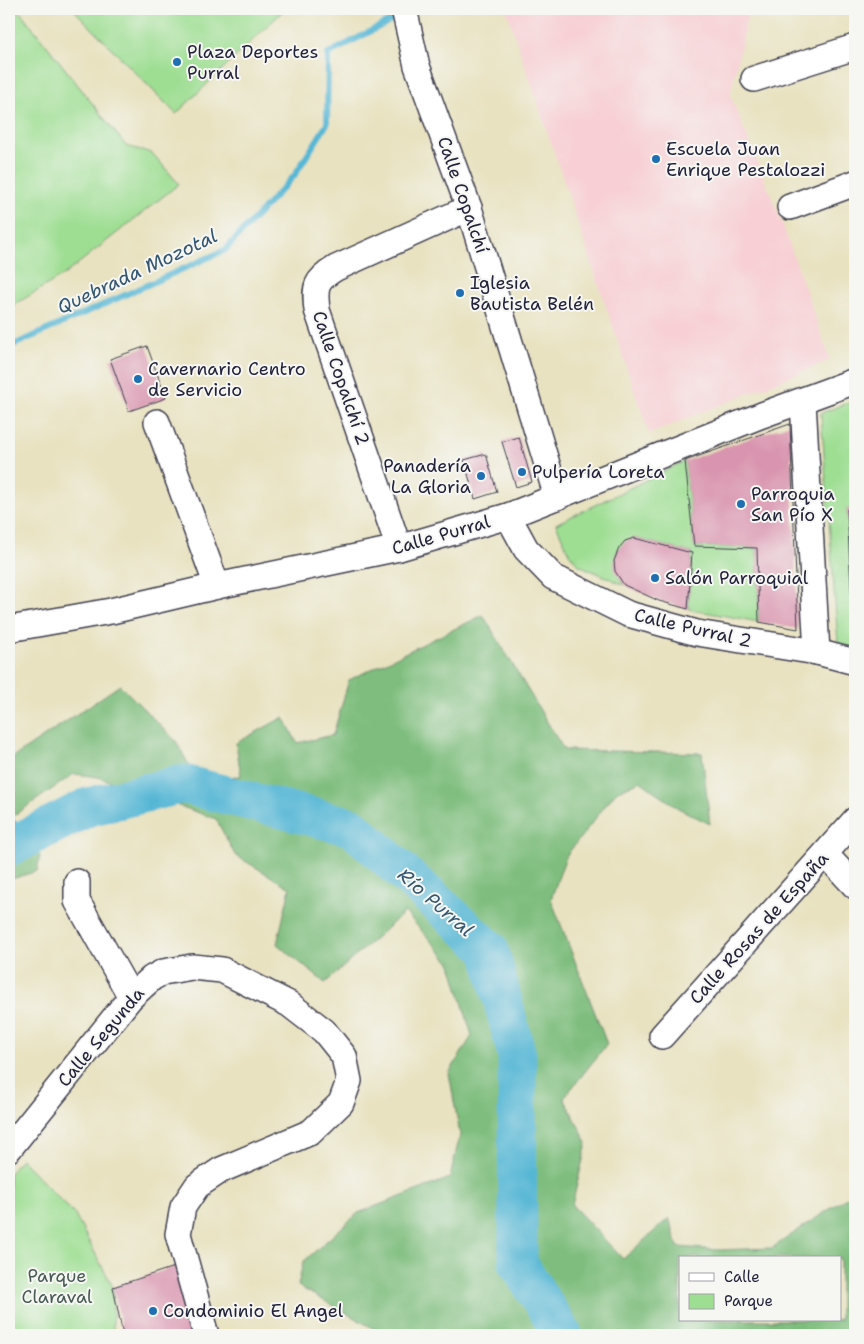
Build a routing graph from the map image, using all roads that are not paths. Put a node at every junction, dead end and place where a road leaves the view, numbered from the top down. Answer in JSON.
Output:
{"nodes":[{"id":1,"x":404,"y":9,"type":"edge"},
{"id":2,"x":855,"y":47,"type":"edge"},
{"id":3,"x":754,"y":79,"type":"dead end"},
{"id":4,"x":855,"y":183,"type":"edge"},
{"id":5,"x":790,"y":207,"type":"dead end"},
{"id":6,"x":469,"y":208,"type":"junction"},
{"id":7,"x":855,"y":381,"type":"edge"},
{"id":8,"x":803,"y":402,"type":"junction"},
{"id":9,"x":157,"y":422,"type":"dead end"},
{"id":10,"x":557,"y":497,"type":"junction"},
{"id":11,"x":508,"y":516,"type":"junction"},
{"id":12,"x":399,"y":548,"type":"junction"},
{"id":13,"x":217,"y":586,"type":"junction"},
{"id":14,"x":9,"y":629,"type":"edge"},
{"id":15,"x":816,"y":652,"type":"junction"},
{"id":16,"x":855,"y":662,"type":"edge"},
{"id":17,"x":855,"y":820,"type":"edge"},
{"id":18,"x":826,"y":855,"type":"junction"},
{"id":19,"x":77,"y":882,"type":"dead end"},
{"id":20,"x":855,"y":886,"type":"edge"},
{"id":21,"x":131,"y":997,"type":"junction"},
{"id":22,"x":662,"y":1036,"type":"dead end"},
{"id":23,"x":13,"y":1134,"type":"edge"},
{"id":24,"x":206,"y":1335,"type":"edge"}],
"edges":[{"from":1,"to":6,"type":"street","name":"Calle Copalchí"},
{"from":2,"to":3,"type":"street"},
{"from":4,"to":5,"type":"street"},
{"from":6,"to":10,"type":"street","name":"Calle Copalchí"},
{"from":6,"to":12,"type":"street","name":"Calle Copalchí 2"},
{"from":7,"to":8,"type":"street","name":"Calle Purral"},
{"from":8,"to":10,"type":"street","name":"Calle Purral"},
{"from":8,"to":15,"type":"street"},
{"from":9,"to":13,"type":"street"},
{"from":10,"to":11,"type":"street","name":"Calle Purral"},
{"from":11,"to":12,"type":"street","name":"Calle Purral"},
{"from":11,"to":15,"type":"street","name":"Calle Purral 2"},
{"from":12,"to":13,"type":"street","name":"Calle Purral"},
{"from":13,"to":14,"type":"street","name":"Calle Purral"},
{"from":15,"to":16,"type":"street","name":"Calle Purral 2"},
{"from":17,"to":18,"type":"street","name":"Calle Rosas de España"},
{"from":18,"to":20,"type":"street"},
{"from":18,"to":22,"type":"street","name":"Calle Rosas de España"},
{"from":19,"to":21,"type":"street"},
{"from":21,"to":23,"type":"street","name":"Calle Segunda"},
{"from":21,"to":24,"type":"street","name":"Calle Segunda"}]}
